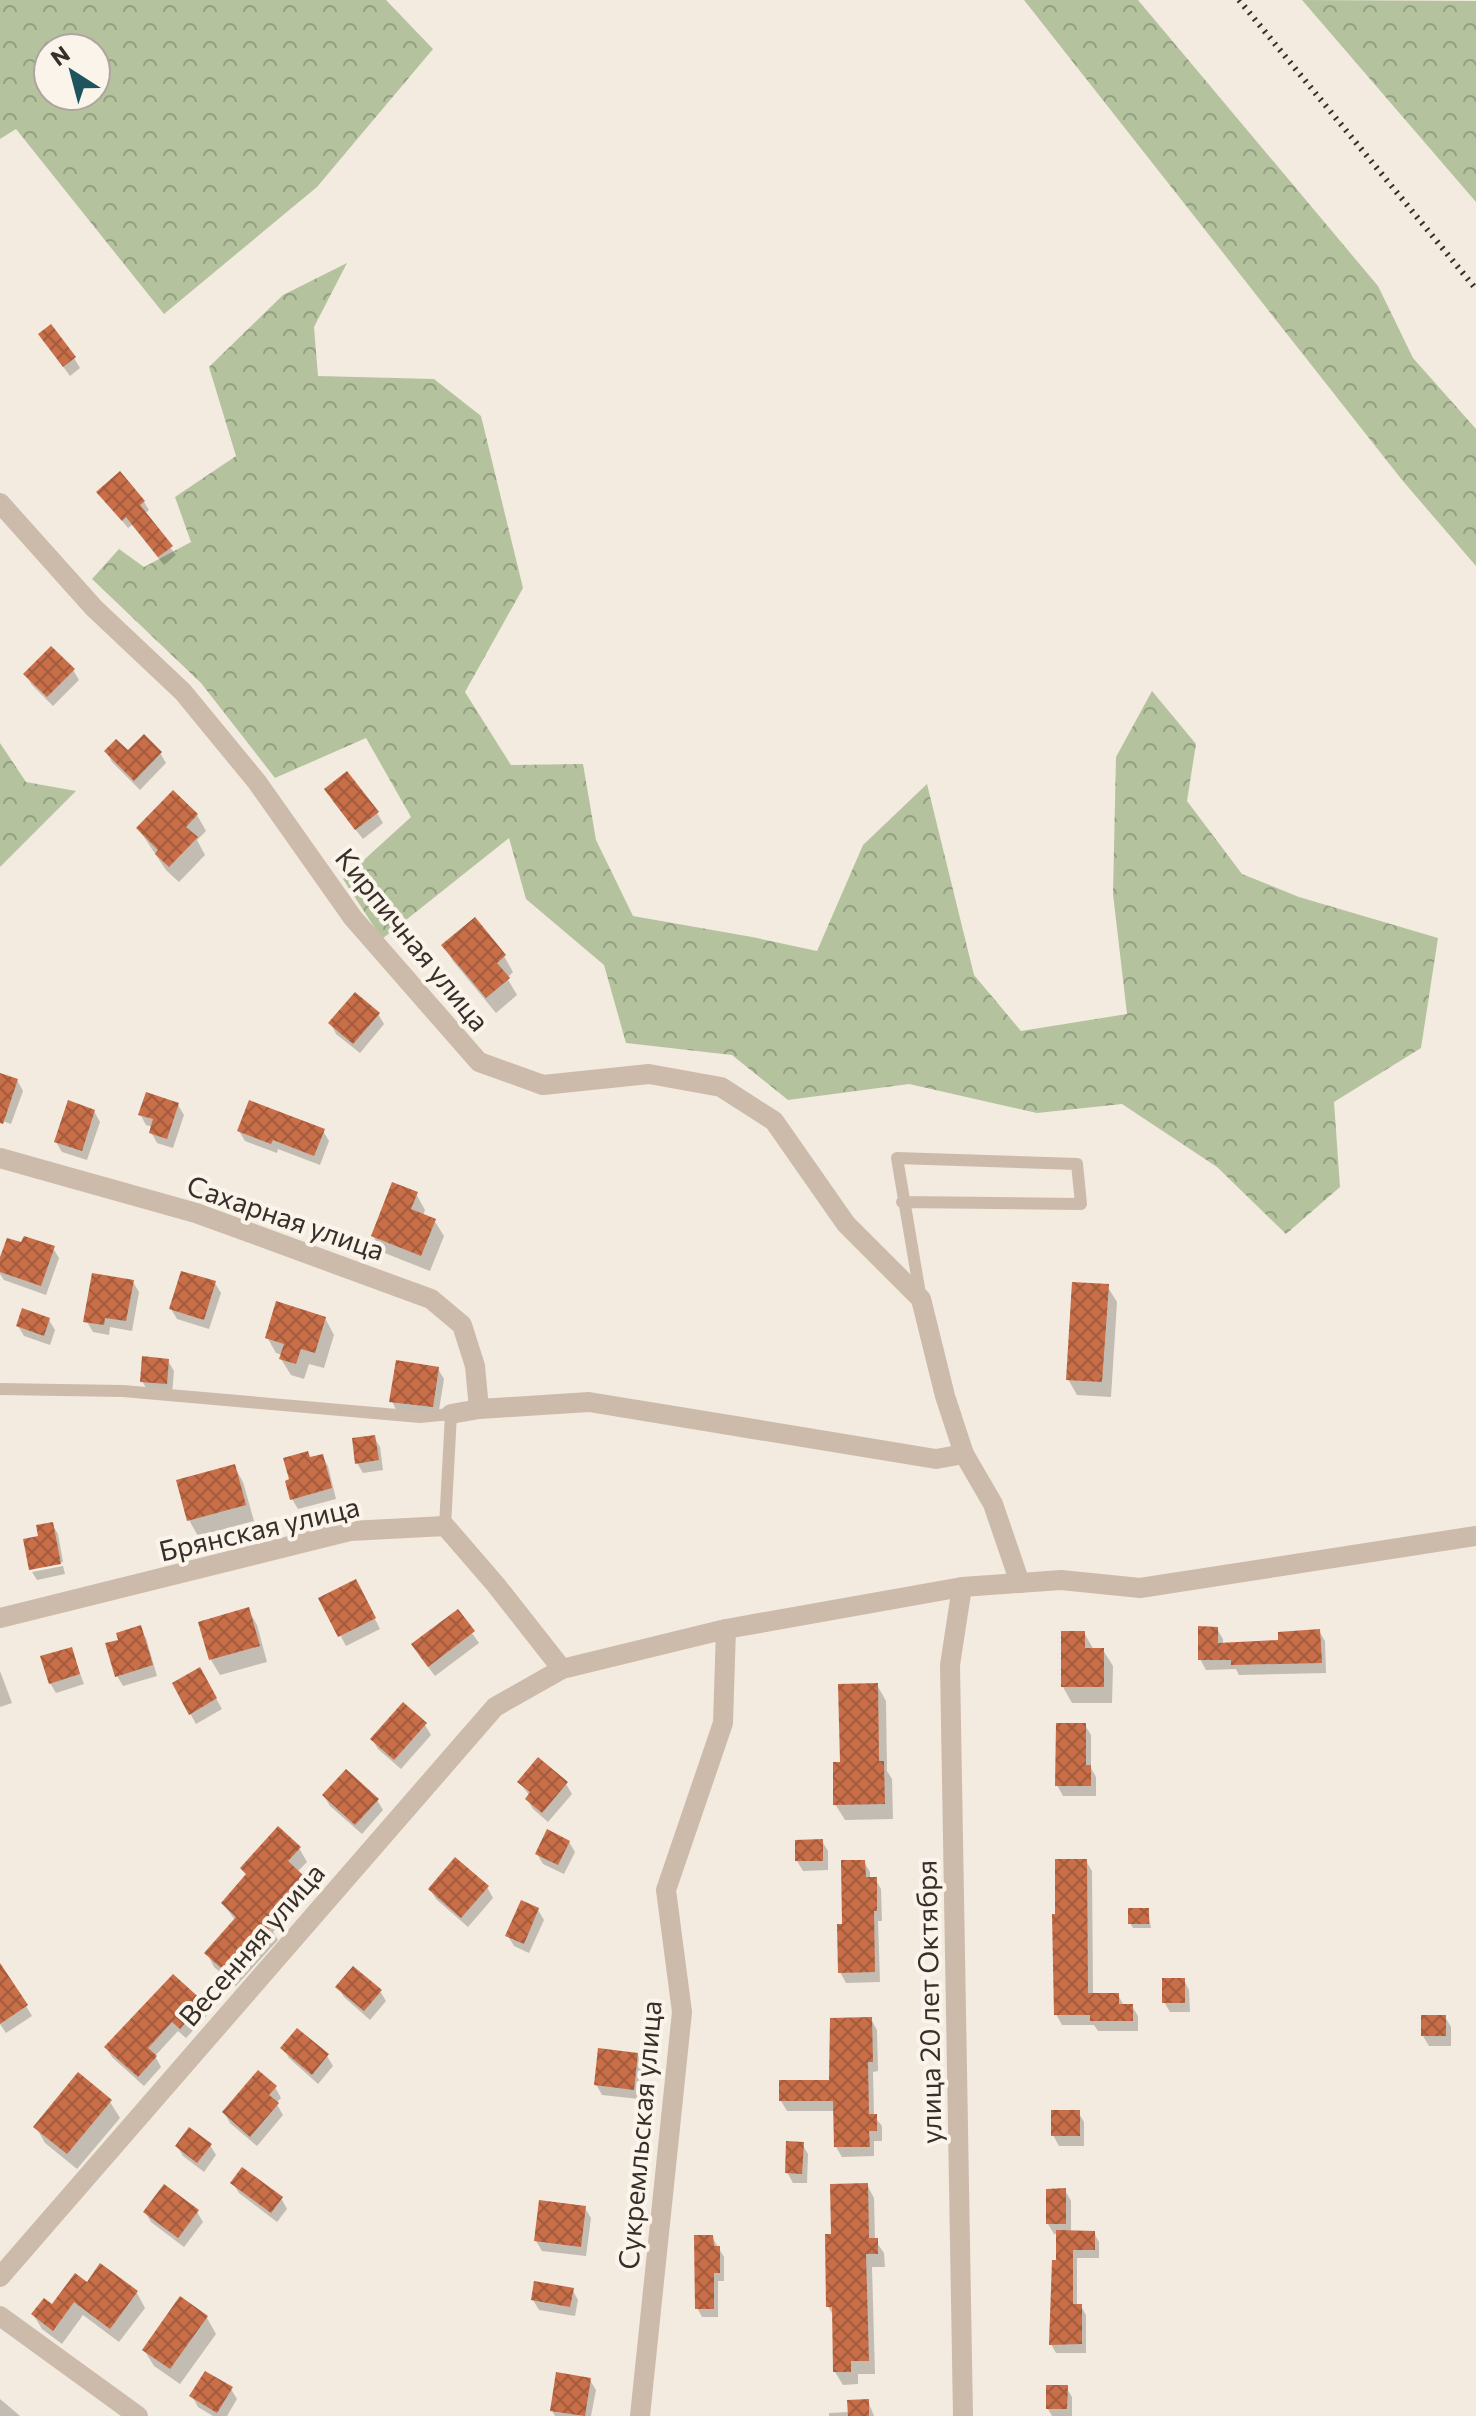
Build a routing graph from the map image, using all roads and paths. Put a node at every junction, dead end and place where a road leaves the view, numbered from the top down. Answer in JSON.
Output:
{"nodes":[{"id":1,"x":0,"y":503,"type":"edge"},
{"id":2,"x":0,"y":1158,"type":"edge"},
{"id":3,"x":902,"y":1202,"type":"junction"},
{"id":4,"x":921,"y":1299,"type":"junction"},
{"id":5,"x":0,"y":1389,"type":"edge"},
{"id":6,"x":479,"y":1409,"type":"junction"},
{"id":7,"x":451,"y":1414,"type":"junction"},
{"id":8,"x":964,"y":1454,"type":"junction"},
{"id":9,"x":445,"y":1526,"type":"junction"},
{"id":10,"x":1476,"y":1536,"type":"edge"},
{"id":11,"x":1020,"y":1583,"type":"junction"},
{"id":12,"x":962,"y":1587,"type":"junction"},
{"id":13,"x":0,"y":1618,"type":"edge"},
{"id":14,"x":726,"y":1629,"type":"junction"},
{"id":15,"x":562,"y":1669,"type":"junction"},
{"id":16,"x":0,"y":2277,"type":"edge"},
{"id":17,"x":0,"y":2316,"type":"edge"},
{"id":18,"x":138,"y":2416,"type":"edge"},
{"id":19,"x":640,"y":2416,"type":"edge"},
{"id":20,"x":963,"y":2416,"type":"edge"}],
"edges":[{"from":1,"to":4,"type":"street","name":"Кирпичная улица"},
{"from":2,"to":6,"type":"street","name":"Сахарная улица"},
{"from":3,"to":3,"type":"lane"},
{"from":3,"to":4,"type":"lane"},
{"from":4,"to":8,"type":"street"},
{"from":5,"to":7,"type":"lane"},
{"from":6,"to":7,"type":"street"},
{"from":6,"to":8,"type":"street"},
{"from":7,"to":9,"type":"lane"},
{"from":8,"to":11,"type":"street"},
{"from":9,"to":13,"type":"street","name":"Брянская улица"},
{"from":9,"to":15,"type":"street"},
{"from":10,"to":11,"type":"street","name":"Весенняя улица"},
{"from":11,"to":12,"type":"street","name":"Весенняя улица"},
{"from":12,"to":14,"type":"street","name":"Весенняя улица"},
{"from":12,"to":20,"type":"street","name":"улица 20 лет Октября"},
{"from":14,"to":15,"type":"street","name":"Весенняя улица"},
{"from":14,"to":19,"type":"street","name":"Сукремльская улица"},
{"from":15,"to":16,"type":"street","name":"Весенняя улица"},
{"from":17,"to":18,"type":"street"}]}
